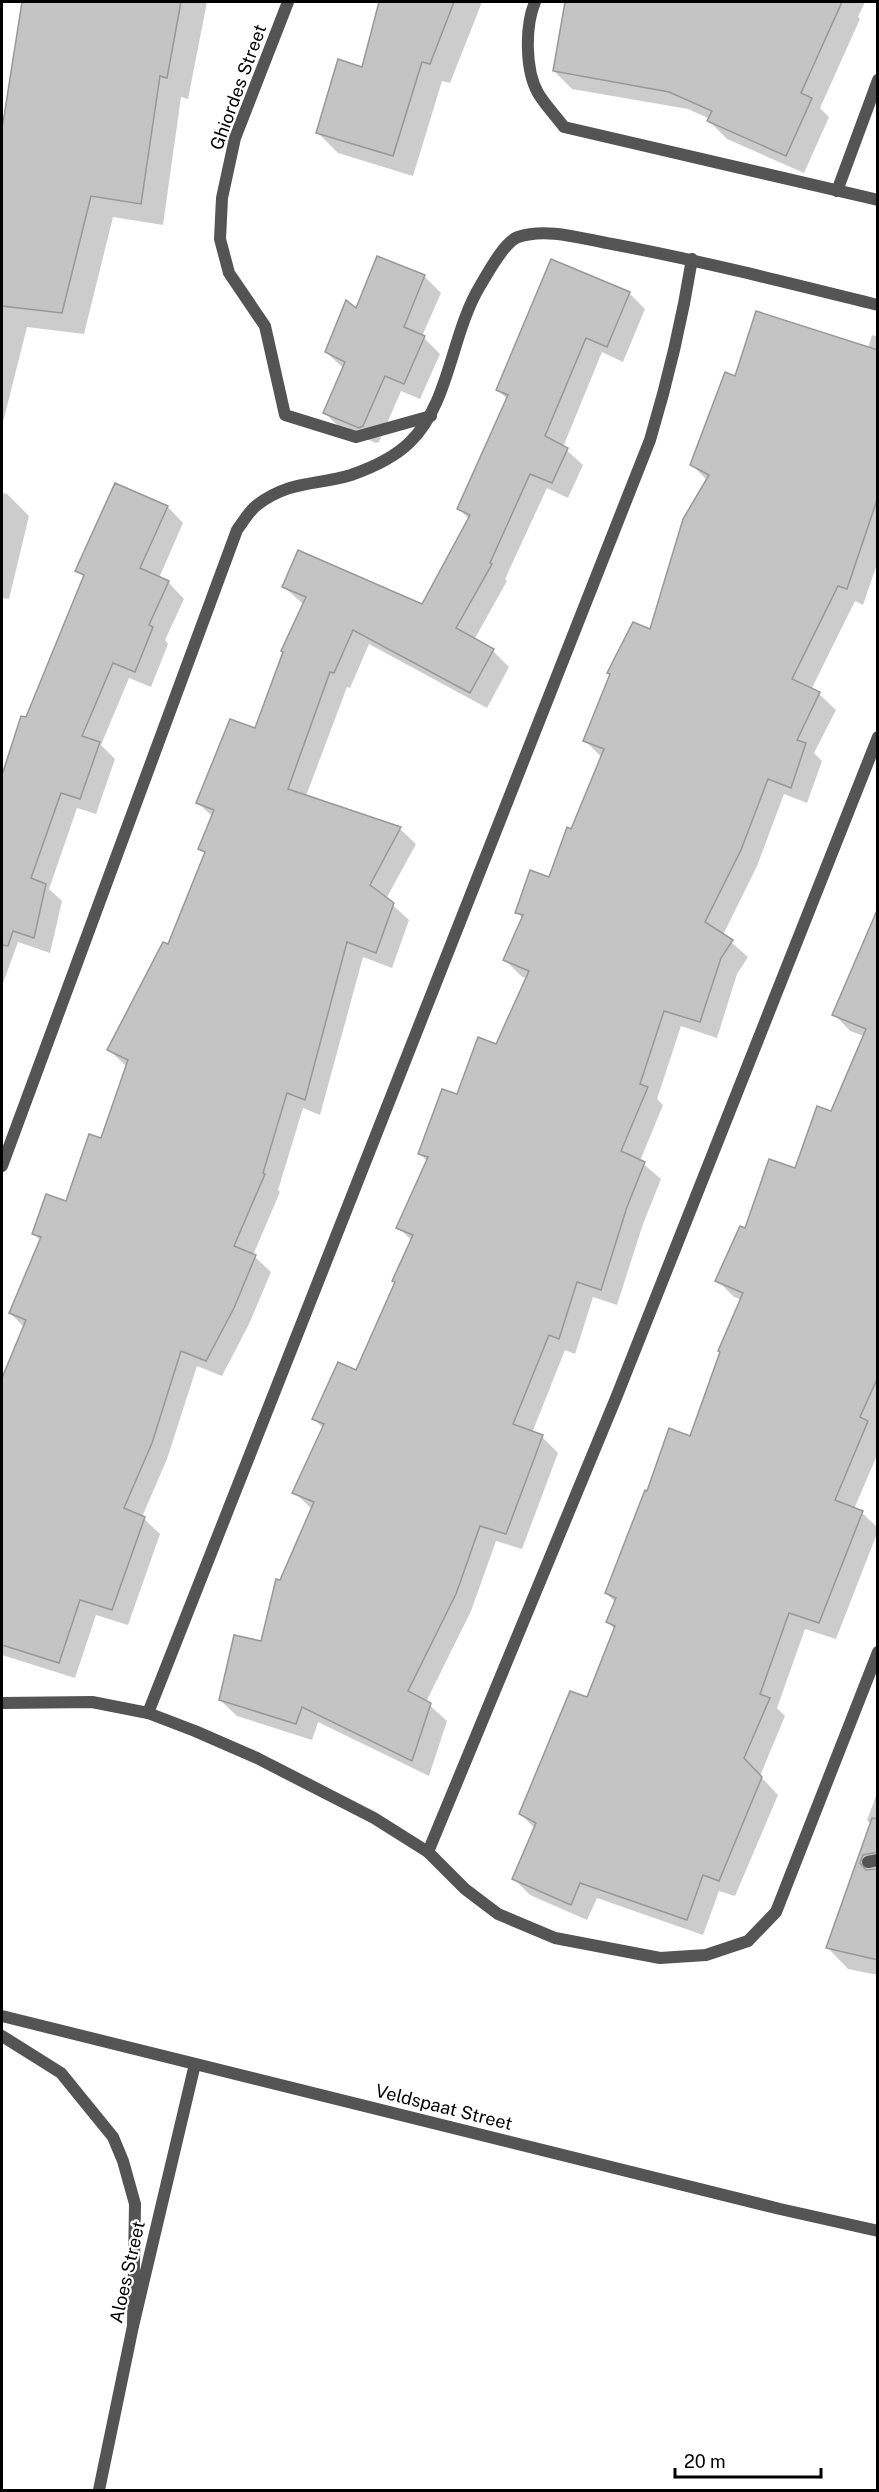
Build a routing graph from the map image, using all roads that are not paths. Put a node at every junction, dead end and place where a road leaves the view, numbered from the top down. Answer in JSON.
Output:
{"nodes":[{"id":1,"x":288,"y":2,"type":"edge"},
{"id":2,"x":535,"y":2,"type":"edge"},
{"id":3,"x":878,"y":80,"type":"edge"},
{"id":4,"x":837,"y":191,"type":"junction"},
{"id":5,"x":878,"y":200,"type":"edge"},
{"id":6,"x":692,"y":259,"type":"junction"},
{"id":7,"x":878,"y":305,"type":"edge"},
{"id":8,"x":431,"y":416,"type":"junction"},
{"id":9,"x":878,"y":737,"type":"edge"},
{"id":10,"x":2,"y":1166,"type":"edge"},
{"id":11,"x":878,"y":1652,"type":"edge"},
{"id":12,"x":2,"y":1703,"type":"edge"},
{"id":13,"x":148,"y":1713,"type":"junction"},
{"id":14,"x":428,"y":1852,"type":"junction"},
{"id":15,"x":2,"y":2016,"type":"edge"},
{"id":16,"x":2,"y":2036,"type":"edge"},
{"id":17,"x":195,"y":2064,"type":"junction"},
{"id":18,"x":878,"y":2230,"type":"edge"},
{"id":19,"x":133,"y":2326,"type":"junction"},
{"id":20,"x":99,"y":2490,"type":"edge"}],
"edges":[{"from":1,"to":8,"type":"street","name":"Ghiordes Street"},
{"from":2,"to":4,"type":"street"},
{"from":3,"to":4,"type":"street"},
{"from":4,"to":5,"type":"street"},
{"from":6,"to":7,"type":"street"},
{"from":6,"to":8,"type":"street"},
{"from":6,"to":13,"type":"street"},
{"from":8,"to":10,"type":"street"},
{"from":9,"to":14,"type":"street"},
{"from":11,"to":14,"type":"street"},
{"from":12,"to":13,"type":"street"},
{"from":13,"to":14,"type":"street"},
{"from":15,"to":17,"type":"street","name":"Veldspaat Street"},
{"from":16,"to":19,"type":"street"},
{"from":17,"to":18,"type":"street","name":"Veldspaat Street"},
{"from":17,"to":19,"type":"street","name":"Aloes Street"},
{"from":19,"to":20,"type":"street","name":"Aloes Street"}]}
